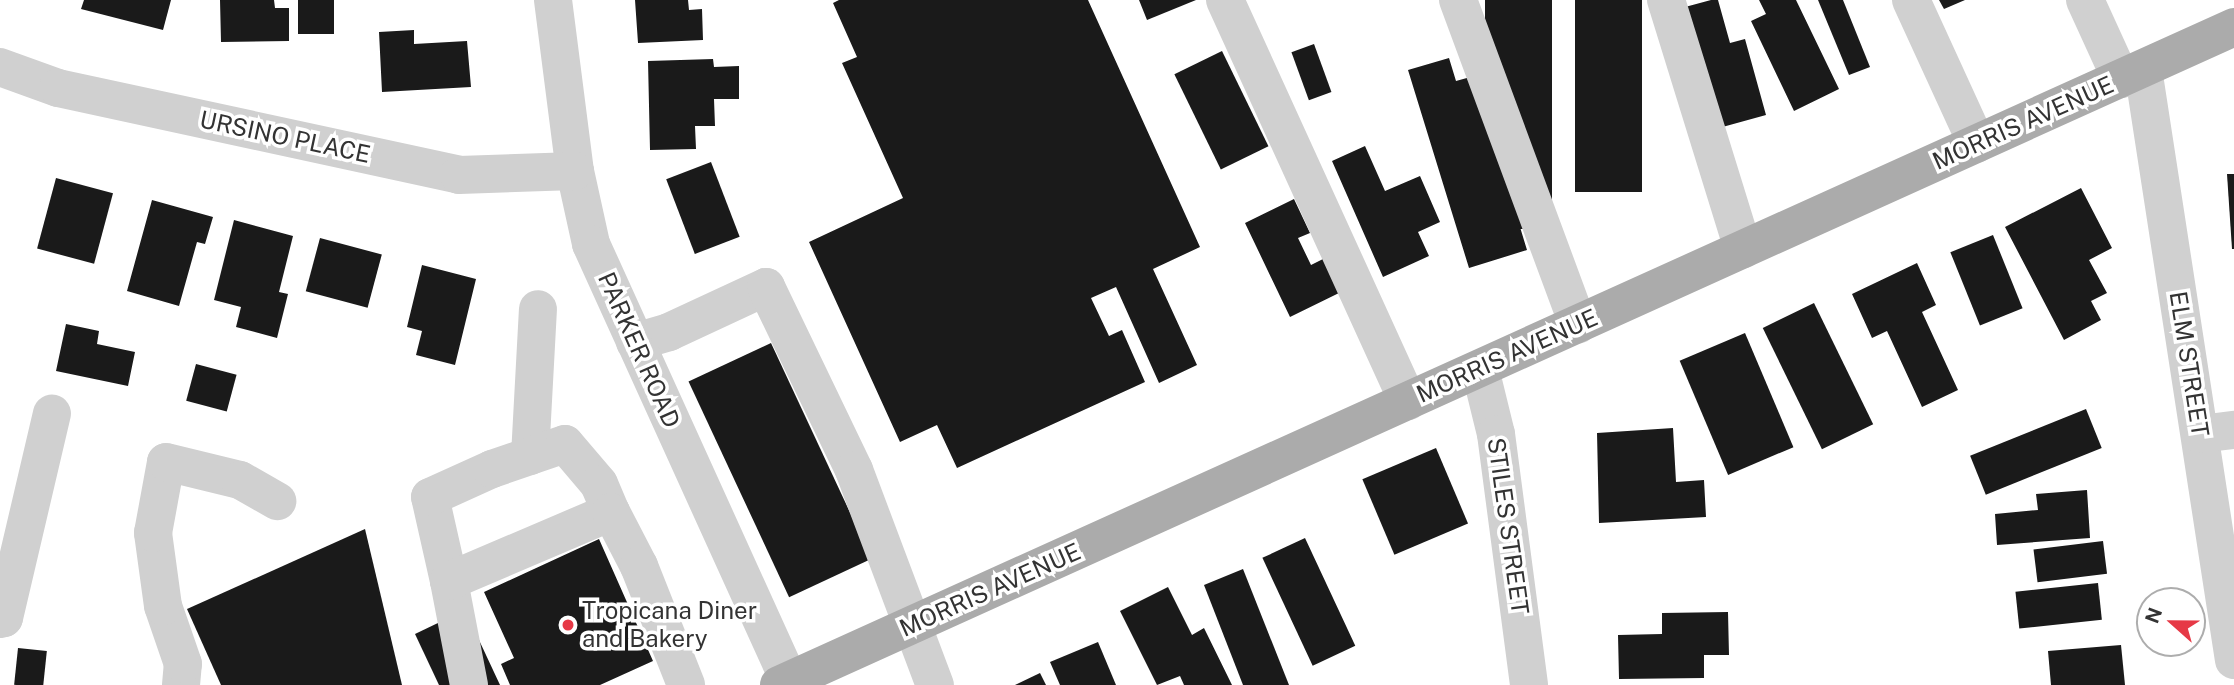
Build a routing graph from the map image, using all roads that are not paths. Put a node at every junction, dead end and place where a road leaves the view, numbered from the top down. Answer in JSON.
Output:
{"nodes":[{"id":1,"x":553,"y":0,"type":"edge"},
{"id":2,"x":1225,"y":0,"type":"edge"},
{"id":3,"x":1458,"y":0,"type":"edge"},
{"id":4,"x":1481,"y":0,"type":"edge"},
{"id":5,"x":1666,"y":0,"type":"edge"},
{"id":6,"x":1911,"y":0,"type":"edge"},
{"id":7,"x":2085,"y":0,"type":"edge"},
{"id":8,"x":2234,"y":27,"type":"edge"},
{"id":9,"x":0,"y":67,"type":"edge"},
{"id":10,"x":2132,"y":74,"type":"junction"},
{"id":11,"x":1977,"y":144,"type":"junction"},
{"id":12,"x":575,"y":171,"type":"junction"},
{"id":13,"x":1742,"y":249,"type":"junction"},
{"id":14,"x":538,"y":309,"type":"dead end"},
{"id":15,"x":1584,"y":321,"type":"junction"},
{"id":16,"x":635,"y":342,"type":"junction"},
{"id":17,"x":1480,"y":369,"type":"junction"},
{"id":18,"x":1408,"y":401,"type":"junction"},
{"id":19,"x":52,"y":414,"type":"dead end"},
{"id":20,"x":2217,"y":432,"type":"edge"},
{"id":21,"x":530,"y":456,"type":"junction"},
{"id":22,"x":605,"y":498,"type":"junction"},
{"id":23,"x":277,"y":501,"type":"dead end"},
{"id":24,"x":449,"y":581,"type":"junction"},
{"id":25,"x":0,"y":620,"type":"edge"},
{"id":26,"x":911,"y":625,"type":"junction"},
{"id":27,"x":2233,"y":650,"type":"edge"},
{"id":28,"x":784,"y":683,"type":"edge"},
{"id":29,"x":181,"y":685,"type":"edge"},
{"id":30,"x":469,"y":685,"type":"edge"},
{"id":31,"x":686,"y":685,"type":"edge"},
{"id":32,"x":935,"y":685,"type":"edge"},
{"id":33,"x":1529,"y":685,"type":"edge"}],
"edges":[{"from":1,"to":12,"type":"street","name":"PARKER ROAD"},
{"from":2,"to":18,"type":"street"},
{"from":3,"to":15,"type":"street"},
{"from":4,"to":15,"type":"street"},
{"from":5,"to":13,"type":"street"},
{"from":6,"to":11,"type":"street"},
{"from":7,"to":10,"type":"street","name":"ELM STREET"},
{"from":8,"to":10,"type":"main road","name":"MORRIS AVENUE"},
{"from":9,"to":12,"type":"street","name":"URSINO PLACE"},
{"from":10,"to":11,"type":"main road","name":"MORRIS AVENUE"},
{"from":10,"to":20,"type":"street","name":"ELM STREET"},
{"from":11,"to":13,"type":"main road","name":"MORRIS AVENUE"},
{"from":12,"to":16,"type":"street","name":"PARKER ROAD"},
{"from":13,"to":15,"type":"main road","name":"MORRIS AVENUE"},
{"from":14,"to":21,"type":"street"},
{"from":15,"to":17,"type":"main road","name":"MORRIS AVENUE"},
{"from":16,"to":26,"type":"street"},
{"from":16,"to":28,"type":"street","name":"PARKER ROAD"},
{"from":17,"to":18,"type":"main road","name":"MORRIS AVENUE"},
{"from":17,"to":33,"type":"street","name":"STILES STREET"},
{"from":18,"to":26,"type":"main road","name":"MORRIS AVENUE"},
{"from":19,"to":25,"type":"street"},
{"from":20,"to":27,"type":"street","name":"ELM STREET"},
{"from":21,"to":22,"type":"street"},
{"from":21,"to":24,"type":"street"},
{"from":22,"to":24,"type":"street"},
{"from":22,"to":31,"type":"street"},
{"from":23,"to":29,"type":"street"},
{"from":24,"to":30,"type":"street"},
{"from":26,"to":28,"type":"main road","name":"MORRIS AVENUE"},
{"from":26,"to":32,"type":"street"}]}
